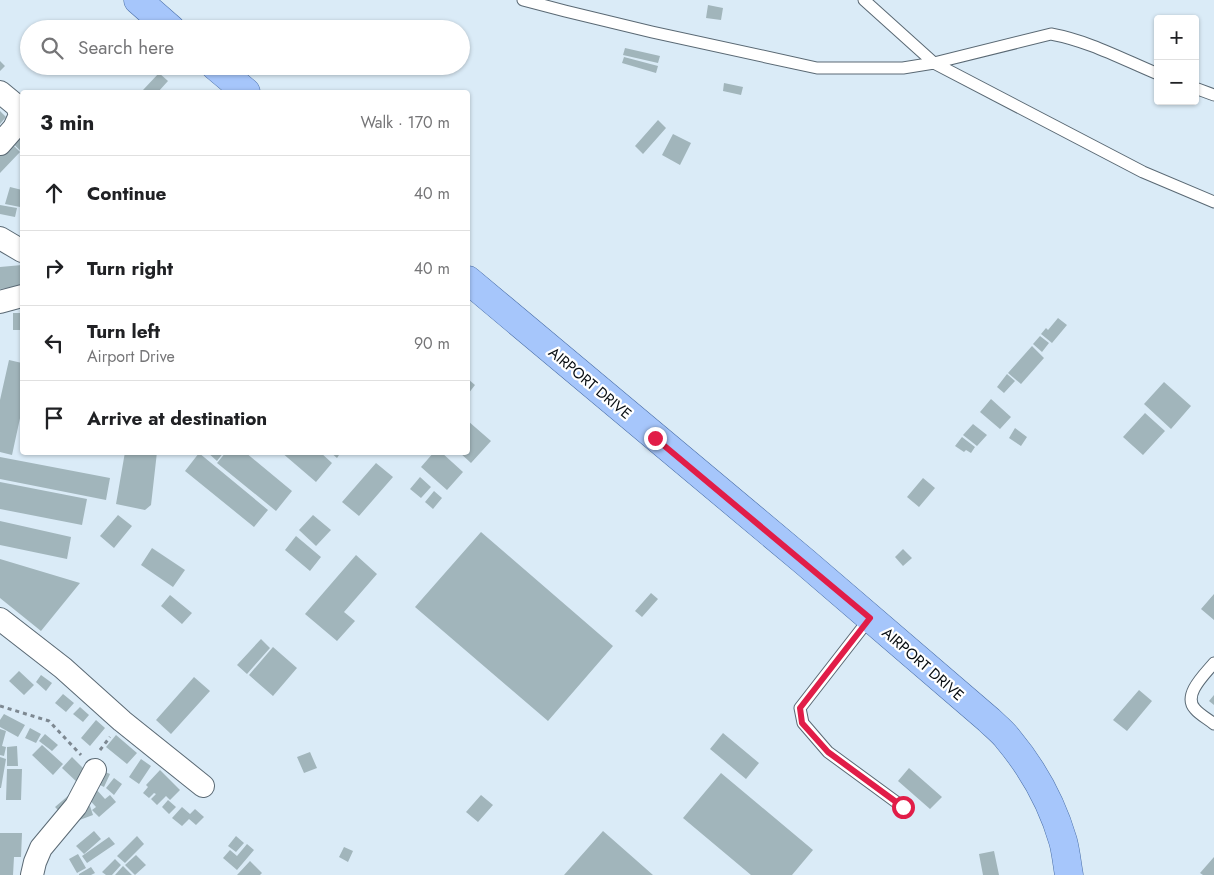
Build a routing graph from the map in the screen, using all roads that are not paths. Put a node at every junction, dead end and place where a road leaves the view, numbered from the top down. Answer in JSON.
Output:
{"nodes":[{"id":1,"x":138,"y":0,"type":"edge"},
{"id":2,"x":524,"y":0,"type":"edge"},
{"id":3,"x":864,"y":0,"type":"edge"},
{"id":4,"x":161,"y":20,"type":"edge"},
{"id":5,"x":934,"y":63,"type":"junction"},
{"id":6,"x":1154,"y":72,"type":"edge"},
{"id":7,"x":226,"y":75,"type":"edge"},
{"id":8,"x":1199,"y":89,"type":"edge"},
{"id":9,"x":244,"y":90,"type":"edge"},
{"id":10,"x":0,"y":92,"type":"edge"},
{"id":11,"x":1214,"y":95,"type":"edge"},
{"id":12,"x":0,"y":144,"type":"edge"},
{"id":13,"x":1214,"y":202,"type":"edge"},
{"id":14,"x":0,"y":238,"type":"edge"},
{"id":15,"x":20,"y":250,"type":"edge"},
{"id":16,"x":470,"y":282,"type":"edge"},
{"id":17,"x":20,"y":297,"type":"edge"},
{"id":18,"x":0,"y":302,"type":"edge"},
{"id":19,"x":870,"y":618,"type":"junction"},
{"id":20,"x":0,"y":619,"type":"edge"},
{"id":21,"x":1214,"y":663,"type":"edge"},
{"id":22,"x":1214,"y":724,"type":"edge"},
{"id":23,"x":95,"y":770,"type":"road end"},
{"id":24,"x":203,"y":786,"type":"dead end"},
{"id":25,"x":903,"y":807,"type":"dead end"},
{"id":26,"x":32,"y":875,"type":"edge"},
{"id":27,"x":1069,"y":875,"type":"edge"}],
"edges":[{"from":1,"to":4,"type":"main road"},
{"from":2,"to":5,"type":"lane"},
{"from":3,"to":5,"type":"lane"},
{"from":5,"to":6,"type":"lane"},
{"from":5,"to":13,"type":"lane"},
{"from":7,"to":9,"type":"main road"},
{"from":8,"to":11,"type":"lane"},
{"from":10,"to":12,"type":"street"},
{"from":14,"to":15,"type":"street"},
{"from":16,"to":19,"type":"main road","name":"AIRPORT DRIVE"},
{"from":17,"to":18,"type":"street"},
{"from":19,"to":25,"type":"lane"},
{"from":19,"to":27,"type":"main road","name":"AIRPORT DRIVE"},
{"from":20,"to":24,"type":"street"},
{"from":21,"to":22,"type":"lane"},
{"from":23,"to":26,"type":"street"}]}
